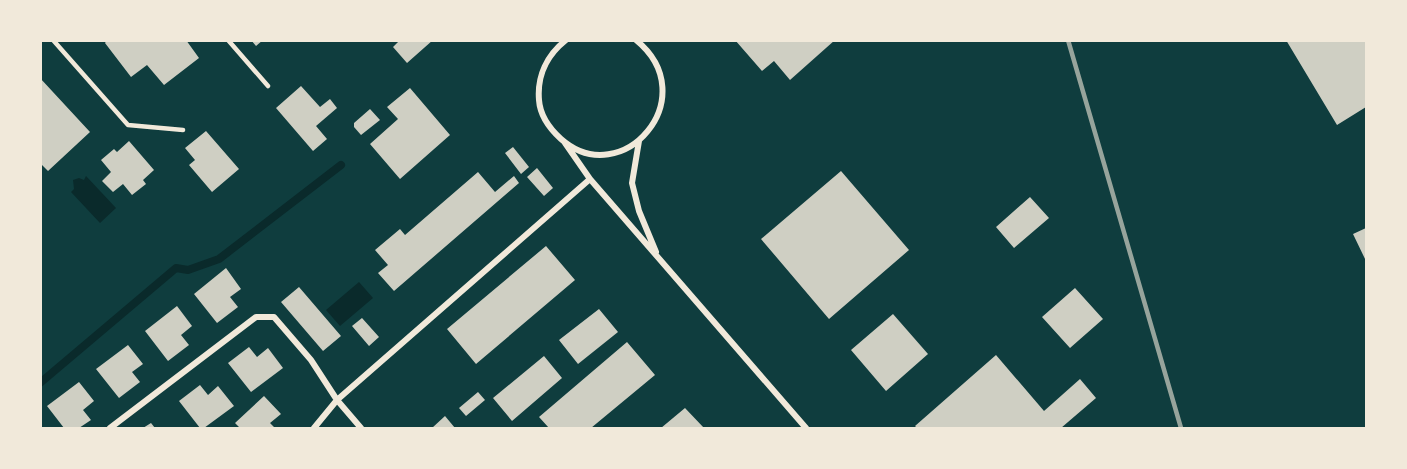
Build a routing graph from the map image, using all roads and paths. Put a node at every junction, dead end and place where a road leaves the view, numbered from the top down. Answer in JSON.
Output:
{"nodes":[{"id":1,"x":53,"y":40,"type":"edge"},
{"id":2,"x":228,"y":40,"type":"edge"},
{"id":3,"x":566,"y":40,"type":"edge"},
{"id":4,"x":636,"y":40,"type":"edge"},
{"id":5,"x":268,"y":86,"type":"dead end"},
{"id":6,"x":183,"y":130,"type":"dead end"},
{"id":7,"x":639,"y":141,"type":"junction"},
{"id":8,"x":565,"y":143,"type":"junction"},
{"id":9,"x":590,"y":179,"type":"junction"},
{"id":10,"x":658,"y":258,"type":"junction"},
{"id":11,"x":337,"y":400,"type":"junction"},
{"id":12,"x":110,"y":429,"type":"edge"},
{"id":13,"x":314,"y":429,"type":"edge"},
{"id":14,"x":361,"y":429,"type":"edge"},
{"id":15,"x":806,"y":429,"type":"edge"}],
"edges":[{"from":1,"to":6,"type":"lane"},
{"from":2,"to":5,"type":"lane"},
{"from":3,"to":8,"type":"street"},
{"from":4,"to":7,"type":"street"},
{"from":7,"to":8,"type":"street"},
{"from":7,"to":10,"type":"street"},
{"from":8,"to":9,"type":"street"},
{"from":9,"to":10,"type":"street"},
{"from":9,"to":11,"type":"street"},
{"from":10,"to":15,"type":"street"},
{"from":11,"to":12,"type":"street"},
{"from":11,"to":13,"type":"street"},
{"from":11,"to":14,"type":"street"}]}
